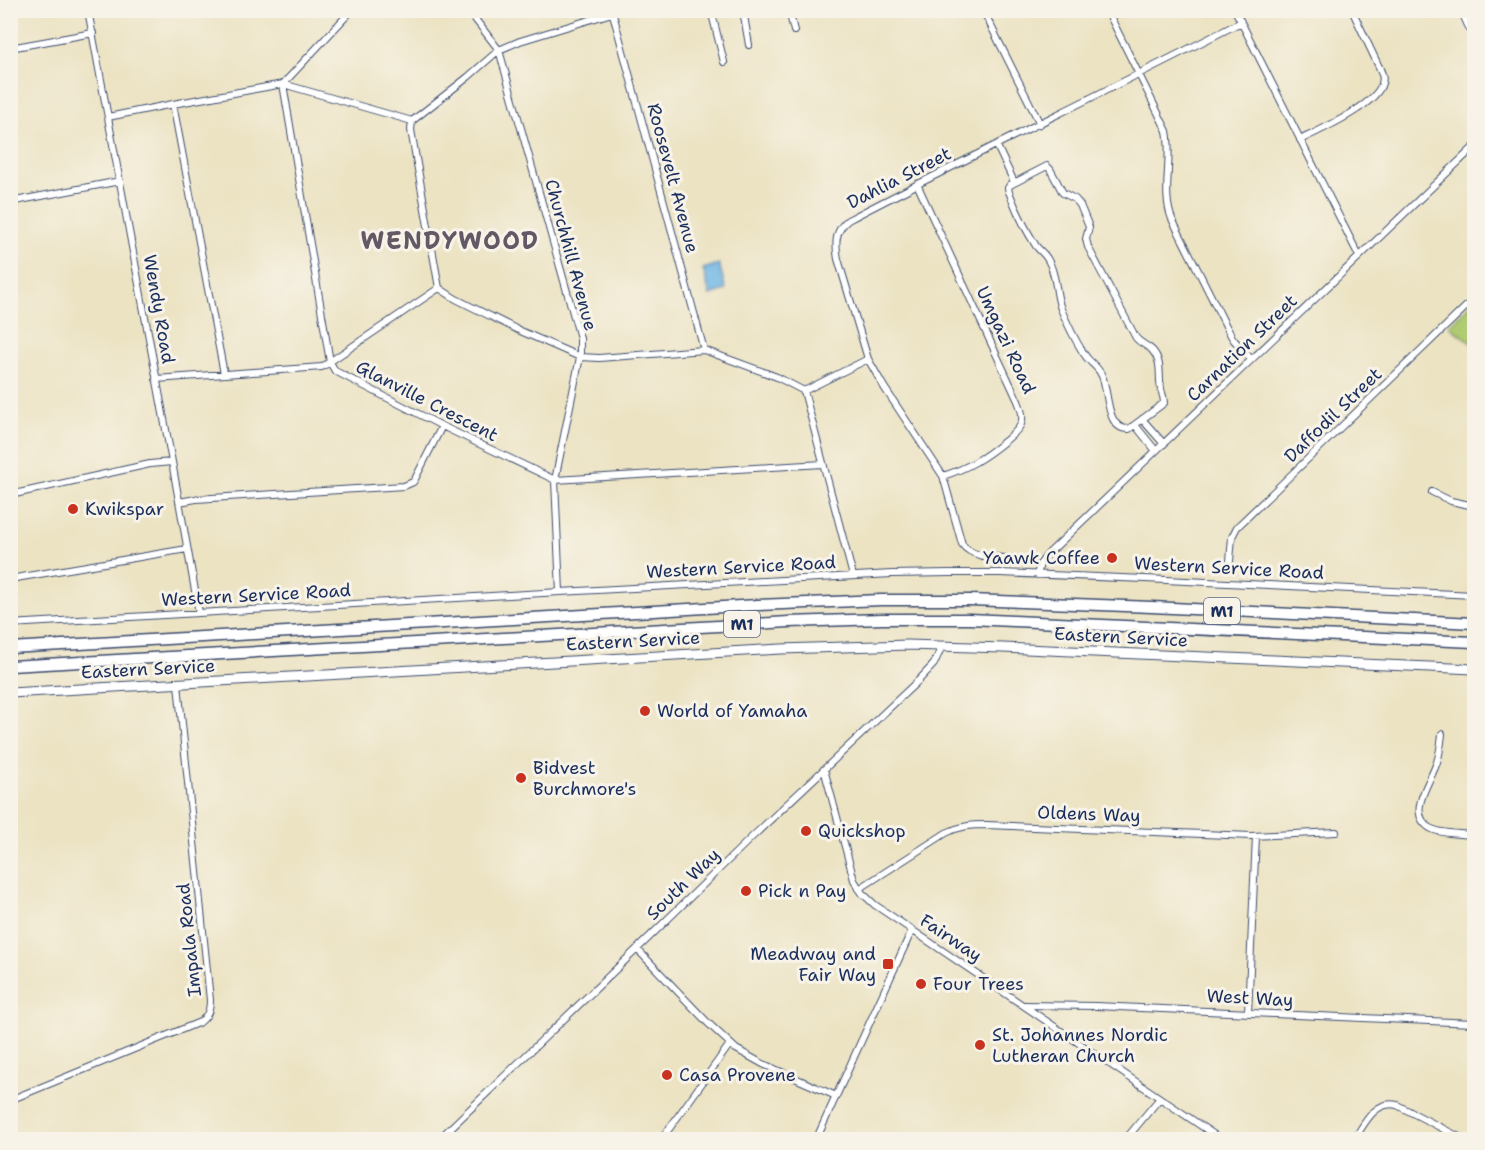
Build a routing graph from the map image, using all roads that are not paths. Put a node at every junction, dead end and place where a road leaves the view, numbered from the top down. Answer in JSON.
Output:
{"nodes":[{"id":1,"x":88,"y":10,"type":"edge"},
{"id":2,"x":468,"y":10,"type":"edge"},
{"id":3,"x":622,"y":10,"type":"edge"},
{"id":4,"x":711,"y":10,"type":"edge"},
{"id":5,"x":743,"y":10,"type":"edge"},
{"id":6,"x":789,"y":10,"type":"edge"},
{"id":7,"x":983,"y":10,"type":"edge"},
{"id":8,"x":1107,"y":10,"type":"edge"},
{"id":9,"x":1235,"y":10,"type":"edge"},
{"id":10,"x":1352,"y":10,"type":"edge"},
{"id":11,"x":1461,"y":10,"type":"edge"},
{"id":12,"x":348,"y":12,"type":"edge"},
{"id":13,"x":613,"y":14,"type":"junction"},
{"id":14,"x":1241,"y":22,"type":"junction"},
{"id":15,"x":794,"y":31,"type":"dead end"},
{"id":16,"x":93,"y":33,"type":"junction"},
{"id":17,"x":1474,"y":35,"type":"edge"},
{"id":18,"x":749,"y":45,"type":"dead end"},
{"id":19,"x":10,"y":48,"type":"edge"},
{"id":20,"x":499,"y":50,"type":"junction"},
{"id":21,"x":724,"y":62,"type":"dead end"},
{"id":22,"x":1139,"y":75,"type":"junction"},
{"id":23,"x":283,"y":84,"type":"junction"},
{"id":24,"x":173,"y":104,"type":"junction"},
{"id":25,"x":108,"y":117,"type":"junction"},
{"id":26,"x":412,"y":121,"type":"junction"},
{"id":27,"x":1040,"y":124,"type":"junction"},
{"id":28,"x":1300,"y":140,"type":"junction"},
{"id":29,"x":997,"y":146,"type":"junction"},
{"id":30,"x":1474,"y":148,"type":"edge"},
{"id":31,"x":120,"y":181,"type":"junction"},
{"id":32,"x":1014,"y":182,"type":"junction"},
{"id":33,"x":917,"y":184,"type":"junction"},
{"id":34,"x":10,"y":202,"type":"edge"},
{"id":35,"x":1359,"y":256,"type":"junction"},
{"id":36,"x":439,"y":288,"type":"junction"},
{"id":37,"x":1474,"y":299,"type":"edge"},
{"id":38,"x":704,"y":350,"type":"junction"},
{"id":39,"x":580,"y":357,"type":"junction"},
{"id":40,"x":868,"y":359,"type":"junction"},
{"id":41,"x":1251,"y":359,"type":"junction"},
{"id":42,"x":330,"y":362,"type":"junction"},
{"id":43,"x":224,"y":374,"type":"junction"},
{"id":44,"x":156,"y":379,"type":"junction"},
{"id":45,"x":804,"y":391,"type":"junction"},
{"id":46,"x":1142,"y":419,"type":"junction"},
{"id":47,"x":1135,"y":425,"type":"junction"},
{"id":48,"x":442,"y":426,"type":"junction"},
{"id":49,"x":1164,"y":444,"type":"junction"},
{"id":50,"x":1156,"y":451,"type":"junction"},
{"id":51,"x":172,"y":462,"type":"junction"},
{"id":52,"x":822,"y":464,"type":"junction"},
{"id":53,"x":943,"y":476,"type":"junction"},
{"id":54,"x":555,"y":480,"type":"junction"},
{"id":55,"x":1432,"y":492,"type":"dead end"},
{"id":56,"x":10,"y":495,"type":"edge"},
{"id":57,"x":179,"y":502,"type":"junction"},
{"id":58,"x":1474,"y":506,"type":"edge"},
{"id":59,"x":187,"y":549,"type":"junction"},
{"id":60,"x":1019,"y":559,"type":"dead end"},
{"id":61,"x":1230,"y":561,"type":"dead end"},
{"id":62,"x":1037,"y":574,"type":"junction"},
{"id":63,"x":853,"y":576,"type":"junction"},
{"id":64,"x":10,"y":579,"type":"edge"},
{"id":65,"x":560,"y":592,"type":"junction"},
{"id":66,"x":1474,"y":595,"type":"edge"},
{"id":67,"x":10,"y":603,"type":"edge"},
{"id":68,"x":198,"y":613,"type":"junction"},
{"id":69,"x":1474,"y":623,"type":"edge"},
{"id":70,"x":12,"y":624,"type":"edge"},
{"id":71,"x":1474,"y":642,"type":"edge"},
{"id":72,"x":942,"y":646,"type":"junction"},
{"id":73,"x":10,"y":648,"type":"edge"},
{"id":74,"x":10,"y":666,"type":"edge"},
{"id":75,"x":1474,"y":669,"type":"edge"},
{"id":76,"x":178,"y":684,"type":"junction"},
{"id":77,"x":10,"y":693,"type":"edge"},
{"id":78,"x":1442,"y":734,"type":"dead end"},
{"id":79,"x":824,"y":769,"type":"junction"},
{"id":80,"x":1336,"y":832,"type":"dead end"},
{"id":81,"x":1474,"y":835,"type":"edge"},
{"id":82,"x":1256,"y":836,"type":"junction"},
{"id":83,"x":860,"y":889,"type":"junction"},
{"id":84,"x":912,"y":930,"type":"junction"},
{"id":85,"x":637,"y":949,"type":"junction"},
{"id":86,"x":1024,"y":1005,"type":"junction"},
{"id":87,"x":1248,"y":1013,"type":"junction"},
{"id":88,"x":1474,"y":1023,"type":"edge"},
{"id":89,"x":730,"y":1044,"type":"junction"},
{"id":90,"x":836,"y":1096,"type":"junction"},
{"id":91,"x":1160,"y":1098,"type":"junction"},
{"id":92,"x":10,"y":1100,"type":"edge"},
{"id":93,"x":438,"y":1140,"type":"edge"},
{"id":94,"x":661,"y":1140,"type":"edge"},
{"id":95,"x":816,"y":1140,"type":"edge"},
{"id":96,"x":1125,"y":1140,"type":"edge"},
{"id":97,"x":1222,"y":1140,"type":"edge"},
{"id":98,"x":1354,"y":1140,"type":"edge"},
{"id":99,"x":1465,"y":1140,"type":"edge"}],
"edges":[{"from":1,"to":16,"type":"street","name":"Wendy Road"},
{"from":2,"to":20,"type":"street","name":"Churchhill Avenue"},
{"from":3,"to":13,"type":"street"},
{"from":4,"to":21,"type":"street"},
{"from":5,"to":18,"type":"street"},
{"from":6,"to":15,"type":"street"},
{"from":7,"to":27,"type":"street"},
{"from":8,"to":22,"type":"street"},
{"from":9,"to":14,"type":"street"},
{"from":10,"to":28,"type":"street"},
{"from":11,"to":17,"type":"street"},
{"from":12,"to":23,"type":"street"},
{"from":13,"to":20,"type":"street"},
{"from":13,"to":38,"type":"street","name":"Roosevelt Avenue"},
{"from":14,"to":22,"type":"street","name":"Dahlia Street"},
{"from":14,"to":28,"type":"street"},
{"from":16,"to":19,"type":"street"},
{"from":16,"to":25,"type":"street","name":"Wendy Road"},
{"from":20,"to":26,"type":"street"},
{"from":20,"to":39,"type":"street","name":"Churchhill Avenue"},
{"from":22,"to":27,"type":"street","name":"Dahlia Street"},
{"from":22,"to":41,"type":"street"},
{"from":23,"to":24,"type":"street"},
{"from":23,"to":26,"type":"street"},
{"from":23,"to":42,"type":"street","name":"Glanville Crescent"},
{"from":24,"to":25,"type":"street"},
{"from":24,"to":43,"type":"street"},
{"from":25,"to":31,"type":"street","name":"Wendy Road"},
{"from":26,"to":36,"type":"street"},
{"from":27,"to":29,"type":"street","name":"Dahlia Street"},
{"from":28,"to":35,"type":"street"},
{"from":29,"to":32,"type":"street"},
{"from":29,"to":33,"type":"street","name":"Dahlia Street"},
{"from":30,"to":35,"type":"street","name":"Carnation Street"},
{"from":31,"to":34,"type":"street"},
{"from":31,"to":44,"type":"street","name":"Wendy Road"},
{"from":32,"to":46,"type":"street"},
{"from":32,"to":47,"type":"street"},
{"from":33,"to":40,"type":"street","name":"Dahlia Street"},
{"from":33,"to":53,"type":"street","name":"Umgazi Road"},
{"from":35,"to":41,"type":"street","name":"Carnation Street"},
{"from":36,"to":39,"type":"street"},
{"from":36,"to":42,"type":"street"},
{"from":37,"to":61,"type":"street","name":"Daffodil Street"},
{"from":38,"to":39,"type":"street"},
{"from":38,"to":45,"type":"street"},
{"from":39,"to":54,"type":"street","name":"Churchhill Avenue"},
{"from":40,"to":45,"type":"street"},
{"from":40,"to":53,"type":"street","name":"Dahlia Street"},
{"from":41,"to":49,"type":"street","name":"Carnation Street"},
{"from":42,"to":43,"type":"street"},
{"from":42,"to":48,"type":"street","name":"Glanville Crescent"},
{"from":43,"to":44,"type":"street"},
{"from":44,"to":51,"type":"street","name":"Wendy Road"},
{"from":45,"to":52,"type":"street"},
{"from":46,"to":47,"type":"street"},
{"from":46,"to":49,"type":"street"},
{"from":47,"to":50,"type":"street"},
{"from":48,"to":54,"type":"street","name":"Glanville Crescent"},
{"from":48,"to":57,"type":"street"},
{"from":49,"to":50,"type":"street","name":"Carnation Street"},
{"from":50,"to":62,"type":"street","name":"Carnation Street"},
{"from":51,"to":56,"type":"street"},
{"from":51,"to":57,"type":"street","name":"Wendy Road"},
{"from":52,"to":54,"type":"street","name":"Glanville Crescent"},
{"from":52,"to":63,"type":"street"},
{"from":53,"to":60,"type":"street","name":"Dahlia Street"},
{"from":54,"to":65,"type":"street","name":"Churchhill Avenue"},
{"from":55,"to":58,"type":"street"},
{"from":57,"to":59,"type":"street","name":"Wendy Road"},
{"from":59,"to":64,"type":"street"},
{"from":59,"to":68,"type":"street","name":"Wendy Road"},
{"from":62,"to":63,"type":"street","name":"Western Service Road"},
{"from":62,"to":66,"type":"street","name":"Western Service Road"},
{"from":63,"to":65,"type":"street","name":"Western Service Road"},
{"from":65,"to":68,"type":"street","name":"Western Service Road"},
{"from":67,"to":70,"type":"street"},
{"from":68,"to":70,"type":"street","name":"Western Service Road"},
{"from":69,"to":73,"type":"highway","number":"M1"},
{"from":71,"to":74,"type":"highway","number":"M1"},
{"from":72,"to":75,"type":"main road","name":"Eastern Service"},
{"from":72,"to":76,"type":"main road","name":"Eastern Service"},
{"from":72,"to":79,"type":"street","name":"South Way"},
{"from":76,"to":77,"type":"main road","name":"Eastern Service"},
{"from":76,"to":92,"type":"street","name":"Impala Road"},
{"from":78,"to":81,"type":"street"},
{"from":79,"to":83,"type":"street","name":"Fairway"},
{"from":79,"to":85,"type":"street","name":"South Way"},
{"from":80,"to":82,"type":"street","name":"Oldens Way"},
{"from":82,"to":83,"type":"street","name":"Oldens Way"},
{"from":82,"to":87,"type":"street"},
{"from":83,"to":84,"type":"street","name":"Fairway"},
{"from":84,"to":86,"type":"street","name":"Fairway"},
{"from":84,"to":90,"type":"street"},
{"from":85,"to":89,"type":"street"},
{"from":85,"to":93,"type":"street","name":"South Way"},
{"from":86,"to":87,"type":"street","name":"West Way"},
{"from":86,"to":91,"type":"street","name":"Fairway"},
{"from":87,"to":88,"type":"street","name":"West Way"},
{"from":89,"to":90,"type":"street"},
{"from":89,"to":94,"type":"street"},
{"from":90,"to":95,"type":"street"},
{"from":91,"to":96,"type":"street"},
{"from":91,"to":97,"type":"street","name":"Fairway"},
{"from":98,"to":99,"type":"street"}]}
